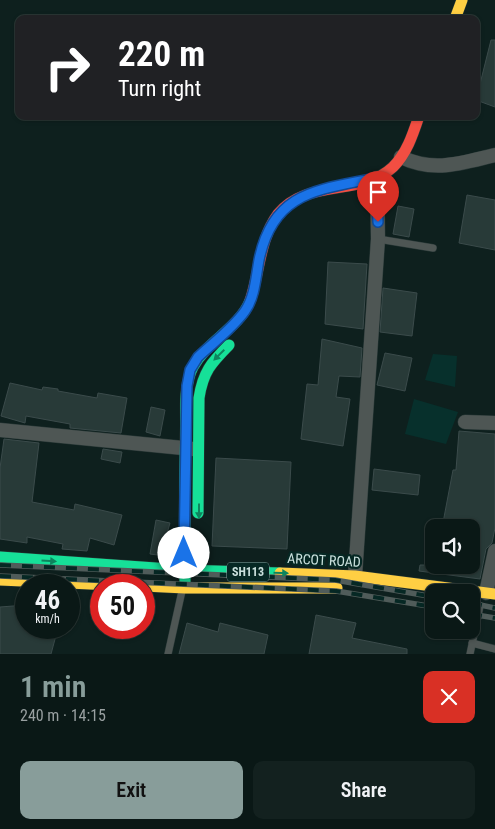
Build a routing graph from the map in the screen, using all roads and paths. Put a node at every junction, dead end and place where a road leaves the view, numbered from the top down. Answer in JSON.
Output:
{"nodes":[{"id":1,"x":462,"y":0,"type":"edge"},
{"id":2,"x":456,"y":15,"type":"edge"},
{"id":3,"x":418,"y":120,"type":"edge"},
{"id":4,"x":495,"y":155,"type":"edge"},
{"id":5,"x":410,"y":157,"type":"junction"},
{"id":6,"x":377,"y":184,"type":"junction"},
{"id":7,"x":312,"y":205,"type":"dead end"},
{"id":8,"x":282,"y":229,"type":"dead end"},
{"id":9,"x":378,"y":239,"type":"junction"},
{"id":10,"x":433,"y":248,"type":"dead end"},
{"id":11,"x":274,"y":250,"type":"dead end"},
{"id":12,"x":238,"y":337,"type":"dead end"},
{"id":13,"x":465,"y":422,"type":"dead end"},
{"id":14,"x":495,"y":423,"type":"edge"},
{"id":15,"x":0,"y":430,"type":"edge"},
{"id":16,"x":192,"y":449,"type":"junction"},
{"id":17,"x":198,"y":524,"type":"dead end"},
{"id":18,"x":495,"y":551,"type":"edge"},
{"id":19,"x":0,"y":557,"type":"edge"},
{"id":20,"x":198,"y":566,"type":"junction"},
{"id":21,"x":184,"y":570,"type":"junction"},
{"id":22,"x":0,"y":580,"type":"edge"},
{"id":23,"x":354,"y":582,"type":"junction"},
{"id":24,"x":90,"y":584,"type":"edge"},
{"id":25,"x":155,"y":587,"type":"edge"},
{"id":26,"x":185,"y":588,"type":"junction"},
{"id":27,"x":198,"y":588,"type":"junction"},
{"id":28,"x":490,"y":593,"type":"edge"},
{"id":29,"x":480,"y":606,"type":"edge"},
{"id":30,"x":495,"y":609,"type":"edge"},
{"id":31,"x":472,"y":639,"type":"edge"},
{"id":32,"x":472,"y":643,"type":"junction"},
{"id":33,"x":495,"y":649,"type":"edge"},
{"id":34,"x":168,"y":654,"type":"edge"},
{"id":35,"x":470,"y":654,"type":"edge"}],
"edges":[{"from":1,"to":2,"type":"main road"},
{"from":3,"to":5,"type":"main road"},
{"from":4,"to":5,"type":"street"},
{"from":5,"to":6,"type":"main road"},
{"from":6,"to":7,"type":"main road"},
{"from":6,"to":9,"type":"street"},
{"from":6,"to":16,"type":"main road"},
{"from":8,"to":11,"type":"main road"},
{"from":9,"to":10,"type":"lane"},
{"from":9,"to":23,"type":"street"},
{"from":12,"to":16,"type":"main road","one_way":true},
{"from":13,"to":14,"type":"street"},
{"from":15,"to":16,"type":"street"},
{"from":16,"to":17,"type":"main road","one_way":true},
{"from":16,"to":21,"type":"main road"},
{"from":18,"to":28,"type":"street"},
{"from":19,"to":21,"type":"main road","name":"ARCOT ROAD","number":"SH113","one_way":true},
{"from":20,"to":21,"type":"main road","name":"ARCOT ROAD","number":"SH113"},
{"from":20,"to":23,"type":"main road","name":"ARCOT ROAD","number":"SH113","one_way":true},
{"from":20,"to":27,"type":"main road"},
{"from":21,"to":26,"type":"main road"},
{"from":22,"to":24,"type":"main road"},
{"from":23,"to":27,"type":"main road","name":"ARCOT ROAD","number":"SH113"},
{"from":23,"to":28,"type":"main road","name":"ARCOT ROAD","number":"SH113"},
{"from":25,"to":26,"type":"main road","name":"ARCOT ROAD","number":"SH113"},
{"from":26,"to":27,"type":"main road","name":"ARCOT ROAD","number":"SH113"},
{"from":26,"to":34,"type":"lane"},
{"from":29,"to":30,"type":"main road"},
{"from":31,"to":32,"type":"lane"},
{"from":32,"to":33,"type":"lane"},
{"from":32,"to":35,"type":"lane"}]}
